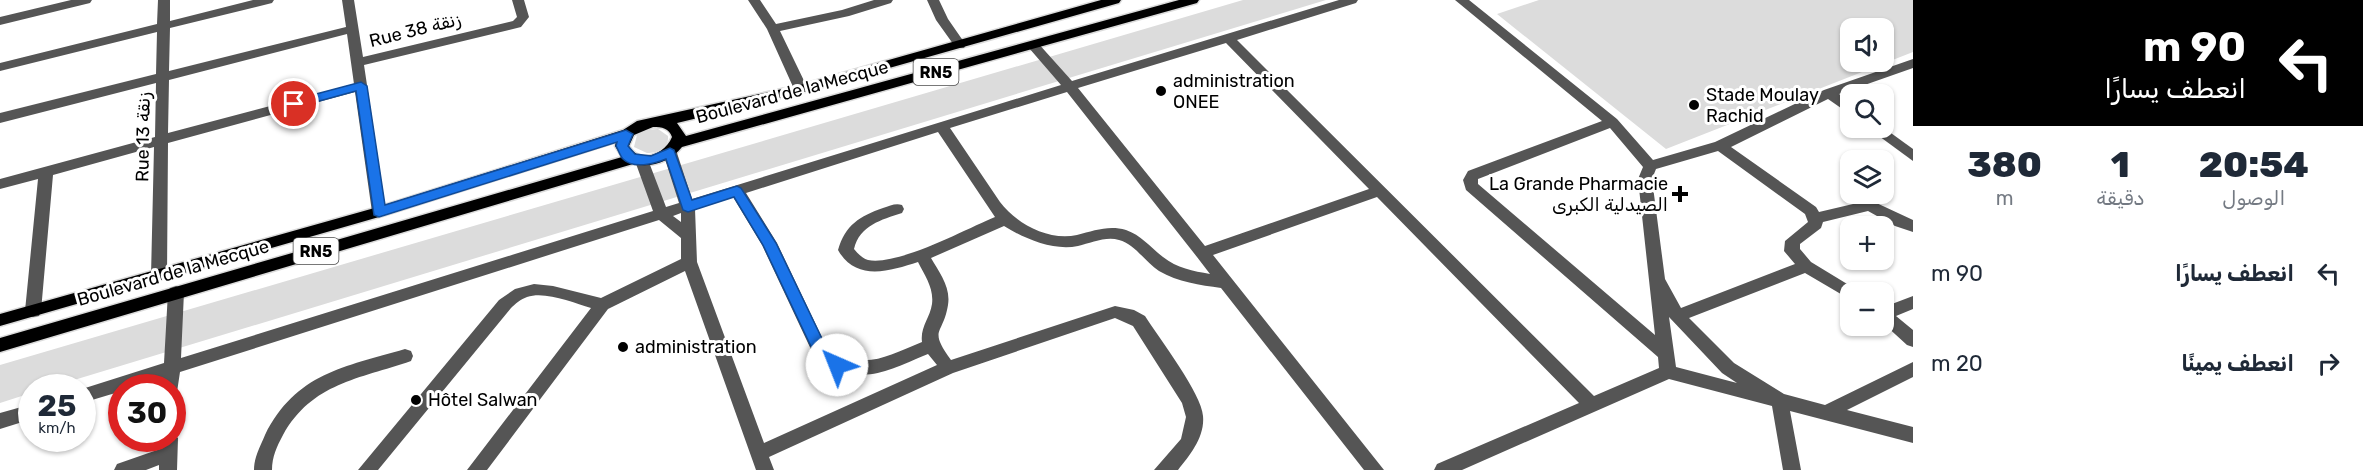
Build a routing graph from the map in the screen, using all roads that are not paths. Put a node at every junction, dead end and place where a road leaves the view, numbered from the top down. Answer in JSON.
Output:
{"nodes":[{"id":1,"x":86,"y":0,"type":"edge"},
{"id":2,"x":164,"y":0,"type":"edge"},
{"id":3,"x":268,"y":0,"type":"edge"},
{"id":4,"x":348,"y":0,"type":"edge"},
{"id":5,"x":519,"y":0,"type":"edge"},
{"id":6,"x":754,"y":0,"type":"edge"},
{"id":7,"x":838,"y":0,"type":"edge"},
{"id":8,"x":887,"y":0,"type":"edge"},
{"id":9,"x":933,"y":0,"type":"edge"},
{"id":10,"x":1115,"y":0,"type":"edge"},
{"id":11,"x":1193,"y":0,"type":"edge"},
{"id":12,"x":1352,"y":0,"type":"edge"},
{"id":13,"x":1461,"y":0,"type":"edge"},
{"id":14,"x":1098,"y":2,"type":"edge"},
{"id":15,"x":845,"y":13,"type":"junction"},
{"id":16,"x":0,"y":21,"type":"edge"},
{"id":17,"x":164,"y":25,"type":"junction"},
{"id":18,"x":352,"y":29,"type":"junction"},
{"id":19,"x":772,"y":29,"type":"junction"},
{"id":20,"x":1228,"y":38,"type":"junction"},
{"id":21,"x":960,"y":45,"type":"junction"},
{"id":22,"x":1033,"y":45,"type":"junction"},
{"id":23,"x":357,"y":63,"type":"junction"},
{"id":24,"x":1911,"y":66,"type":"edge"},
{"id":25,"x":0,"y":67,"type":"edge"},
{"id":26,"x":163,"y":76,"type":"junction"},
{"id":27,"x":361,"y":86,"type":"junction"},
{"id":28,"x":1070,"y":87,"type":"junction"},
{"id":29,"x":801,"y":89,"type":"junction"},
{"id":30,"x":1829,"y":93,"type":"junction"},
{"id":31,"x":1840,"y":102,"type":"edge"},
{"id":32,"x":0,"y":118,"type":"edge"},
{"id":33,"x":660,"y":122,"type":"junction"},
{"id":34,"x":1612,"y":122,"type":"junction"},
{"id":35,"x":941,"y":126,"type":"junction"},
{"id":36,"x":626,"y":134,"type":"junction"},
{"id":37,"x":1889,"y":138,"type":"edge"},
{"id":38,"x":161,"y":140,"type":"junction"},
{"id":39,"x":1720,"y":146,"type":"junction"},
{"id":40,"x":674,"y":148,"type":"junction"},
{"id":41,"x":1913,"y":156,"type":"edge"},
{"id":42,"x":638,"y":160,"type":"junction"},
{"id":43,"x":1650,"y":166,"type":"junction"},
{"id":44,"x":46,"y":171,"type":"junction"},
{"id":45,"x":0,"y":184,"type":"edge"},
{"id":46,"x":737,"y":191,"type":"junction"},
{"id":47,"x":1380,"y":191,"type":"junction"},
{"id":48,"x":688,"y":207,"type":"junction"},
{"id":49,"x":897,"y":209,"type":"dead end"},
{"id":50,"x":379,"y":212,"type":"junction"},
{"id":51,"x":663,"y":215,"type":"junction"},
{"id":52,"x":1005,"y":219,"type":"junction"},
{"id":53,"x":1815,"y":219,"type":"junction"},
{"id":54,"x":1913,"y":226,"type":"edge"},
{"id":55,"x":687,"y":236,"type":"junction"},
{"id":56,"x":1202,"y":253,"type":"junction"},
{"id":57,"x":922,"y":255,"type":"junction"},
{"id":58,"x":689,"y":262,"type":"junction"},
{"id":59,"x":1806,"y":266,"type":"junction"},
{"id":60,"x":1656,"y":275,"type":"junction"},
{"id":61,"x":159,"y":276,"type":"junction"},
{"id":62,"x":1225,"y":283,"type":"junction"},
{"id":63,"x":1840,"y":287,"type":"edge"},
{"id":64,"x":176,"y":292,"type":"junction"},
{"id":65,"x":1913,"y":302,"type":"edge"},
{"id":66,"x":602,"y":305,"type":"junction"},
{"id":67,"x":1894,"y":310,"type":"edge"},
{"id":68,"x":33,"y":311,"type":"junction"},
{"id":69,"x":1677,"y":316,"type":"junction"},
{"id":70,"x":0,"y":320,"type":"edge"},
{"id":71,"x":1894,"y":323,"type":"edge"},
{"id":72,"x":1913,"y":340,"type":"edge"},
{"id":73,"x":0,"y":345,"type":"edge"},
{"id":74,"x":931,"y":345,"type":"junction"},
{"id":75,"x":1665,"y":352,"type":"junction"},
{"id":76,"x":405,"y":356,"type":"dead end"},
{"id":77,"x":948,"y":368,"type":"junction"},
{"id":78,"x":171,"y":369,"type":"junction"},
{"id":79,"x":1668,"y":372,"type":"junction"},
{"id":80,"x":171,"y":374,"type":"edge"},
{"id":81,"x":1910,"y":375,"type":"edge"},
{"id":82,"x":96,"y":392,"type":"edge"},
{"id":83,"x":1780,"y":401,"type":"junction"},
{"id":84,"x":1593,"y":406,"type":"junction"},
{"id":85,"x":1827,"y":412,"type":"junction"},
{"id":86,"x":18,"y":415,"type":"edge"},
{"id":87,"x":0,"y":421,"type":"edge"},
{"id":88,"x":1913,"y":435,"type":"edge"},
{"id":89,"x":759,"y":453,"type":"junction"},
{"id":90,"x":169,"y":454,"type":"edge"},
{"id":91,"x":123,"y":470,"type":"edge"},
{"id":92,"x":263,"y":470,"type":"edge"},
{"id":93,"x":367,"y":470,"type":"edge"},
{"id":94,"x":476,"y":470,"type":"edge"},
{"id":95,"x":765,"y":470,"type":"edge"},
{"id":96,"x":1163,"y":470,"type":"edge"},
{"id":97,"x":1375,"y":470,"type":"edge"},
{"id":98,"x":1443,"y":470,"type":"edge"},
{"id":99,"x":1792,"y":470,"type":"edge"}],
"edges":[{"from":1,"to":16,"type":"street"},
{"from":2,"to":17,"type":"street","name":"Rue 13 زنقة"},
{"from":3,"to":17,"type":"street"},
{"from":4,"to":18,"type":"street"},
{"from":5,"to":23,"type":"street","name":"Rue 38 زنقة"},
{"from":6,"to":19,"type":"street"},
{"from":7,"to":15,"type":"street"},
{"from":8,"to":15,"type":"street"},
{"from":9,"to":21,"type":"street"},
{"from":10,"to":14,"type":"main road","name":"Boulevard de la Mecque","number":"RN5"},
{"from":11,"to":22,"type":"main road","name":"Boulevard de la Mecque","number":"RN5"},
{"from":12,"to":20,"type":"street"},
{"from":13,"to":34,"type":"street"},
{"from":14,"to":21,"type":"main road","name":"Boulevard de la Mecque","number":"RN5"},
{"from":15,"to":19,"type":"street"},
{"from":17,"to":25,"type":"street"},
{"from":17,"to":26,"type":"street","name":"Rue 13 زنقة"},
{"from":18,"to":23,"type":"street"},
{"from":18,"to":26,"type":"street"},
{"from":19,"to":29,"type":"street"},
{"from":20,"to":28,"type":"street"},
{"from":20,"to":47,"type":"street"},
{"from":21,"to":29,"type":"main road","name":"Boulevard de la Mecque","number":"RN5"},
{"from":22,"to":28,"type":"street"},
{"from":22,"to":40,"type":"main road","name":"Boulevard de la Mecque","number":"RN5"},
{"from":23,"to":27,"type":"street"},
{"from":24,"to":30,"type":"street"},
{"from":26,"to":32,"type":"street"},
{"from":26,"to":38,"type":"street","name":"Rue 13 زنقة"},
{"from":27,"to":38,"type":"street"},
{"from":27,"to":50,"type":"street"},
{"from":28,"to":35,"type":"street"},
{"from":28,"to":56,"type":"street"},
{"from":29,"to":33,"type":"main road","name":"Boulevard de la Mecque","number":"RN5"},
{"from":30,"to":31,"type":"street"},
{"from":30,"to":39,"type":"street"},
{"from":33,"to":36,"type":"main road","number":"RN5"},
{"from":33,"to":40,"type":"main road"},
{"from":34,"to":43,"type":"street"},
{"from":34,"to":75,"type":"street"},
{"from":35,"to":46,"type":"street"},
{"from":35,"to":52,"type":"street"},
{"from":36,"to":42,"type":"main road"},
{"from":36,"to":50,"type":"main road","name":"Boulevard de la Mecque","number":"RN5"},
{"from":37,"to":41,"type":"street"},
{"from":38,"to":44,"type":"street"},
{"from":38,"to":61,"type":"street","name":"Rue 13 زنقة"},
{"from":39,"to":43,"type":"street"},
{"from":39,"to":53,"type":"street"},
{"from":40,"to":42,"type":"main road","number":"RN5"},
{"from":40,"to":48,"type":"street"},
{"from":42,"to":51,"type":"street"},
{"from":42,"to":64,"type":"main road","name":"Boulevard de la Mecque","number":"RN5"},
{"from":43,"to":60,"type":"street"},
{"from":44,"to":45,"type":"street"},
{"from":44,"to":68,"type":"street"},
{"from":46,"to":48,"type":"street"},
{"from":46,"to":74,"type":"street"},
{"from":47,"to":56,"type":"street"},
{"from":47,"to":84,"type":"street"},
{"from":48,"to":51,"type":"street"},
{"from":48,"to":55,"type":"street"},
{"from":49,"to":57,"type":"street"},
{"from":50,"to":61,"type":"main road","name":"Boulevard de la Mecque","number":"RN5"},
{"from":51,"to":55,"type":"street"},
{"from":51,"to":78,"type":"street"},
{"from":52,"to":57,"type":"street"},
{"from":52,"to":62,"type":"street"},
{"from":53,"to":54,"type":"street"},
{"from":53,"to":59,"type":"street"},
{"from":55,"to":58,"type":"street"},
{"from":56,"to":62,"type":"street"},
{"from":57,"to":74,"type":"street"},
{"from":58,"to":66,"type":"street"},
{"from":58,"to":89,"type":"street"},
{"from":59,"to":63,"type":"street"},
{"from":59,"to":69,"type":"street"},
{"from":60,"to":69,"type":"street"},
{"from":60,"to":75,"type":"street"},
{"from":61,"to":68,"type":"main road","name":"Boulevard de la Mecque","number":"RN5"},
{"from":62,"to":97,"type":"street"},
{"from":64,"to":73,"type":"main road","name":"Boulevard de la Mecque","number":"RN5"},
{"from":64,"to":78,"type":"street"},
{"from":65,"to":67,"type":"street"},
{"from":66,"to":93,"type":"street"},
{"from":66,"to":94,"type":"street"},
{"from":68,"to":70,"type":"main road","name":"Boulevard de la Mecque","number":"RN5"},
{"from":69,"to":83,"type":"street"},
{"from":71,"to":72,"type":"street"},
{"from":74,"to":77,"type":"street"},
{"from":75,"to":79,"type":"street"},
{"from":76,"to":92,"type":"street"},
{"from":77,"to":89,"type":"street"},
{"from":77,"to":96,"type":"street"},
{"from":78,"to":80,"type":"street"},
{"from":78,"to":82,"type":"street"},
{"from":79,"to":83,"type":"street"},
{"from":79,"to":84,"type":"street"},
{"from":81,"to":85,"type":"street"},
{"from":83,"to":85,"type":"street"},
{"from":83,"to":99,"type":"street"},
{"from":84,"to":98,"type":"street"},
{"from":85,"to":88,"type":"street"},
{"from":86,"to":87,"type":"street"},
{"from":89,"to":95,"type":"street"},
{"from":90,"to":91,"type":"street"}]}
